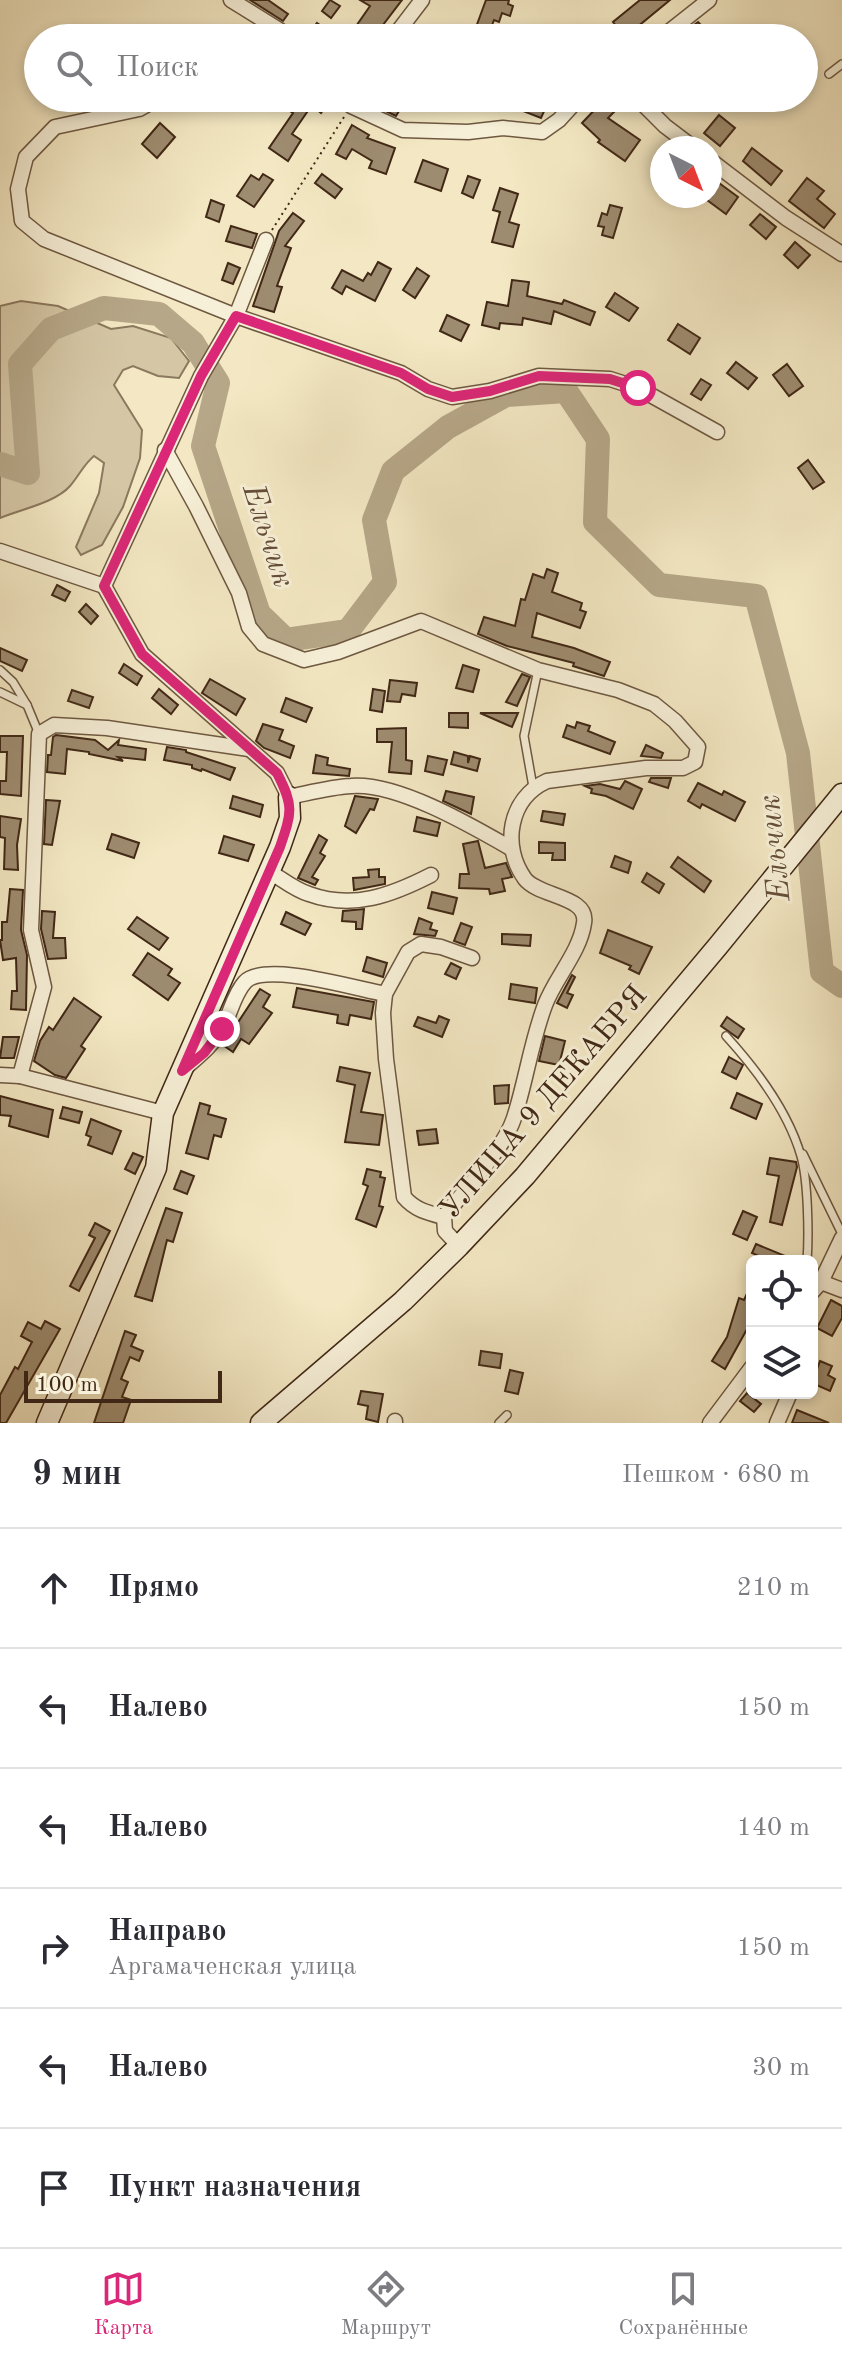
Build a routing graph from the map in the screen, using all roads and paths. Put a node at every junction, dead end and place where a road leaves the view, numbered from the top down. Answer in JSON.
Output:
{"nodes":[{"id":1,"x":231,"y":0,"type":"edge"},
{"id":2,"x":422,"y":0,"type":"edge"},
{"id":3,"x":709,"y":0,"type":"edge"},
{"id":4,"x":270,"y":24,"type":"edge"},
{"id":5,"x":404,"y":24,"type":"edge"},
{"id":6,"x":679,"y":24,"type":"edge"},
{"id":7,"x":842,"y":64,"type":"edge"},
{"id":8,"x":829,"y":74,"type":"dead end"},
{"id":9,"x":125,"y":112,"type":"edge"},
{"id":10,"x":346,"y":112,"type":"edge"},
{"id":11,"x":370,"y":112,"type":"edge"},
{"id":12,"x":566,"y":112,"type":"edge"},
{"id":13,"x":651,"y":112,"type":"edge"},
{"id":14,"x":678,"y":136,"type":"edge"},
{"id":15,"x":722,"y":169,"type":"edge"},
{"id":16,"x":266,"y":240,"type":"joint"},
{"id":17,"x":841,"y":251,"type":"edge"},
{"id":18,"x":236,"y":316,"type":"junction"},
{"id":19,"x":717,"y":432,"type":"dead end"},
{"id":20,"x":165,"y":450,"type":"junction"},
{"id":21,"x":0,"y":551,"type":"edge"},
{"id":22,"x":104,"y":586,"type":"junction"},
{"id":23,"x":0,"y":670,"type":"edge"},
{"id":24,"x":538,"y":670,"type":"junction"},
{"id":25,"x":0,"y":692,"type":"edge"},
{"id":26,"x":27,"y":705,"type":"junction"},
{"id":27,"x":39,"y":734,"type":"junction"},
{"id":28,"x":250,"y":749,"type":"junction"},
{"id":29,"x":533,"y":787,"type":"junction"},
{"id":30,"x":842,"y":794,"type":"edge"},
{"id":31,"x":289,"y":797,"type":"junction"},
{"id":32,"x":512,"y":849,"type":"junction"},
{"id":33,"x":270,"y":872,"type":"junction"},
{"id":34,"x":431,"y":875,"type":"dead end"},
{"id":35,"x":472,"y":958,"type":"dead end"},
{"id":36,"x":385,"y":994,"type":"junction"},
{"id":37,"x":726,"y":1036,"type":"dead end"},
{"id":38,"x":182,"y":1071,"type":"junction"},
{"id":39,"x":0,"y":1075,"type":"edge"},
{"id":40,"x":20,"y":1076,"type":"junction"},
{"id":41,"x":163,"y":1113,"type":"junction"},
{"id":42,"x":792,"y":1130,"type":"junction"},
{"id":43,"x":444,"y":1217,"type":"junction"},
{"id":44,"x":842,"y":1236,"type":"edge"},
{"id":45,"x":459,"y":1246,"type":"junction"},
{"id":46,"x":807,"y":1255,"type":"edge"},
{"id":47,"x":818,"y":1283,"type":"edge"},
{"id":48,"x":818,"y":1287,"type":"edge"},
{"id":49,"x":842,"y":1290,"type":"edge"},
{"id":50,"x":746,"y":1375,"type":"edge"},
{"id":51,"x":787,"y":1399,"type":"edge"},
{"id":52,"x":507,"y":1415,"type":"dead end"},
{"id":53,"x":47,"y":1423,"type":"edge"},
{"id":54,"x":261,"y":1423,"type":"edge"},
{"id":55,"x":499,"y":1423,"type":"edge"},
{"id":56,"x":710,"y":1423,"type":"edge"},
{"id":57,"x":777,"y":1423,"type":"edge"}],
"edges":[{"from":1,"to":4,"type":"street"},
{"from":2,"to":5,"type":"street"},
{"from":3,"to":6,"type":"street"},
{"from":7,"to":8,"type":"lane"},
{"from":9,"to":18,"type":"street"},
{"from":10,"to":16,"type":"path"},
{"from":11,"to":12,"type":"street"},
{"from":13,"to":14,"type":"street"},
{"from":15,"to":17,"type":"street"},
{"from":16,"to":18,"type":"street"},
{"from":18,"to":19,"type":"street"},
{"from":18,"to":20,"type":"street"},
{"from":20,"to":22,"type":"street"},
{"from":20,"to":24,"type":"street"},
{"from":21,"to":22,"type":"street"},
{"from":22,"to":28,"type":"street"},
{"from":23,"to":26,"type":"lane"},
{"from":24,"to":29,"type":"lane"},
{"from":24,"to":29,"type":"street"},
{"from":25,"to":26,"type":"lane"},
{"from":26,"to":27,"type":"lane"},
{"from":27,"to":28,"type":"street"},
{"from":27,"to":40,"type":"street"},
{"from":28,"to":31,"type":"street"},
{"from":29,"to":32,"type":"street"},
{"from":30,"to":45,"type":"main road","name":"УЛИЦА 9 ДЕКАБРЯ"},
{"from":31,"to":32,"type":"street"},
{"from":31,"to":33,"type":"main road"},
{"from":32,"to":43,"type":"street"},
{"from":33,"to":34,"type":"street"},
{"from":33,"to":38,"type":"main road"},
{"from":35,"to":36,"type":"street"},
{"from":36,"to":38,"type":"street"},
{"from":36,"to":43,"type":"street"},
{"from":37,"to":42,"type":"lane"},
{"from":38,"to":41,"type":"main road"},
{"from":39,"to":40,"type":"street"},
{"from":40,"to":41,"type":"street"},
{"from":41,"to":53,"type":"main road"},
{"from":42,"to":44,"type":"lane"},
{"from":42,"to":46,"type":"lane"},
{"from":43,"to":45,"type":"street"},
{"from":44,"to":47,"type":"street"},
{"from":45,"to":54,"type":"main road","name":"УЛИЦА 9 ДЕКАБРЯ"},
{"from":48,"to":49,"type":"street"},
{"from":50,"to":56,"type":"street"},
{"from":51,"to":57,"type":"street"},
{"from":52,"to":55,"type":"lane"}]}
